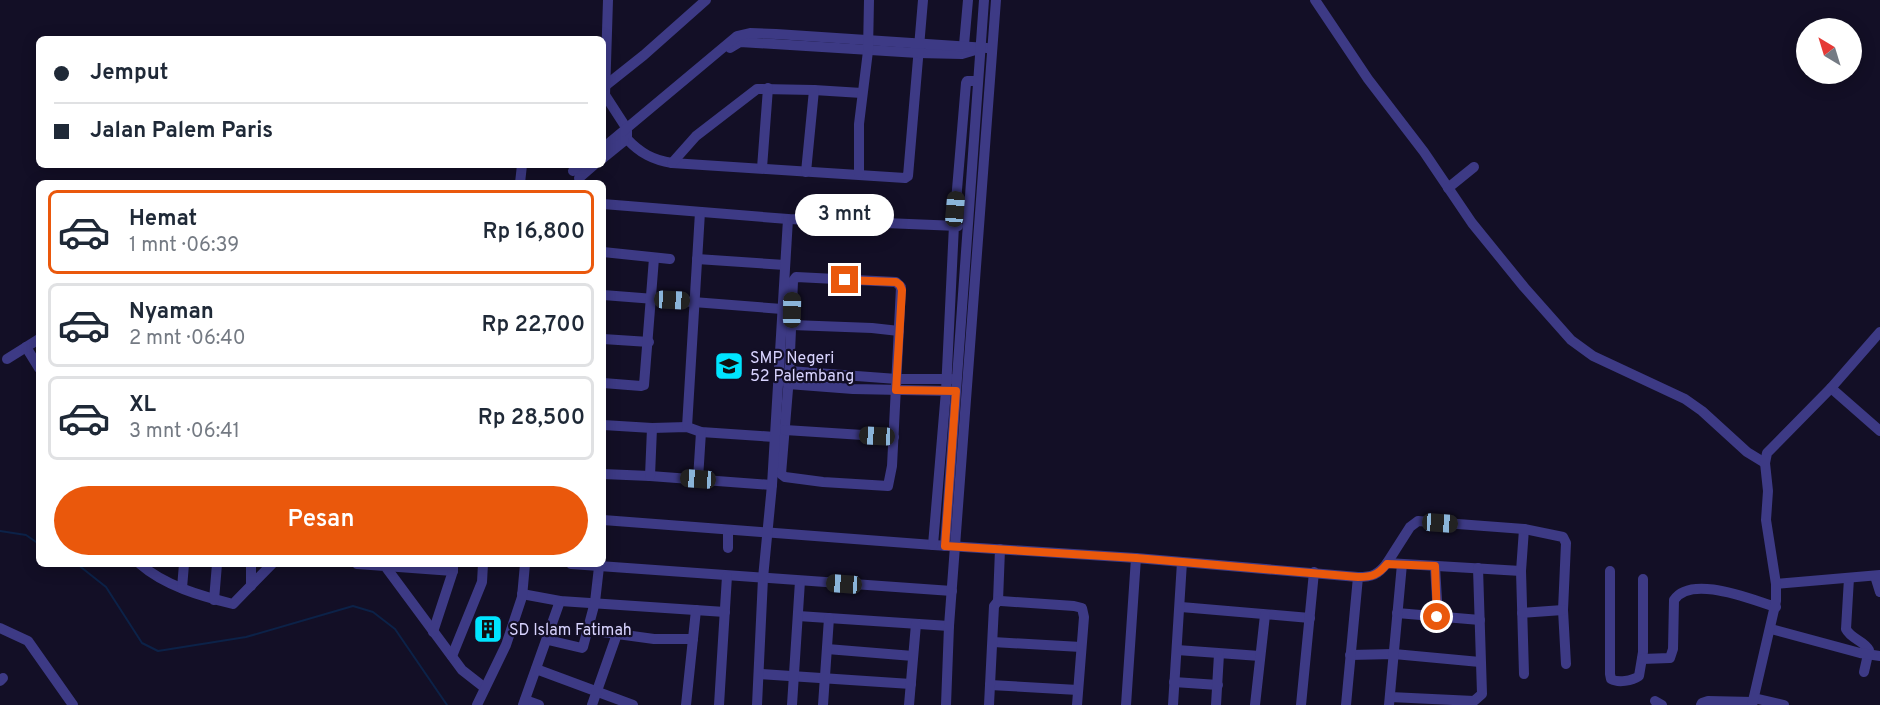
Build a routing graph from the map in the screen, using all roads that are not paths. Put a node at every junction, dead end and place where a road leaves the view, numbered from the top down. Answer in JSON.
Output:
{"nodes":[{"id":1,"x":608,"y":0,"type":"edge"},
{"id":2,"x":706,"y":0,"type":"edge"},
{"id":3,"x":869,"y":0,"type":"edge"},
{"id":4,"x":923,"y":0,"type":"edge"},
{"id":5,"x":968,"y":0,"type":"edge"},
{"id":6,"x":984,"y":0,"type":"edge"},
{"id":7,"x":996,"y":0,"type":"edge"},
{"id":8,"x":1316,"y":0,"type":"edge"},
{"id":9,"x":964,"y":45,"type":"junction"},
{"id":10,"x":868,"y":46,"type":"junction"},
{"id":11,"x":918,"y":48,"type":"junction"},
{"id":12,"x":981,"y":48,"type":"junction"},
{"id":13,"x":993,"y":48,"type":"junction"},
{"id":14,"x":606,"y":57,"type":"edge"},
{"id":15,"x":978,"y":81,"type":"junction"},
{"id":16,"x":606,"y":85,"type":"edge"},
{"id":17,"x":768,"y":88,"type":"junction"},
{"id":18,"x":813,"y":90,"type":"junction"},
{"id":19,"x":606,"y":91,"type":"edge"},
{"id":20,"x":862,"y":93,"type":"junction"},
{"id":21,"x":627,"y":134,"type":"junction"},
{"id":22,"x":606,"y":146,"type":"edge"},
{"id":23,"x":606,"y":155,"type":"edge"},
{"id":24,"x":672,"y":163,"type":"junction"},
{"id":25,"x":1474,"y":166,"type":"dead end"},
{"id":26,"x":762,"y":168,"type":"junction"},
{"id":27,"x":806,"y":172,"type":"junction"},
{"id":28,"x":859,"y":174,"type":"junction"},
{"id":29,"x":1448,"y":188,"type":"junction"},
{"id":30,"x":606,"y":204,"type":"edge"},
{"id":31,"x":700,"y":212,"type":"junction"},
{"id":32,"x":788,"y":219,"type":"junction"},
{"id":33,"x":954,"y":225,"type":"junction"},
{"id":34,"x":967,"y":226,"type":"junction"},
{"id":35,"x":979,"y":228,"type":"junction"},
{"id":36,"x":606,"y":252,"type":"edge"},
{"id":37,"x":654,"y":258,"type":"junction"},
{"id":38,"x":670,"y":259,"type":"dead end"},
{"id":39,"x":697,"y":260,"type":"junction"},
{"id":40,"x":785,"y":265,"type":"junction"},
{"id":41,"x":606,"y":295,"type":"edge"},
{"id":42,"x":651,"y":298,"type":"junction"},
{"id":43,"x":694,"y":301,"type":"junction"},
{"id":44,"x":782,"y":309,"type":"junction"},
{"id":45,"x":792,"y":325,"type":"junction"},
{"id":46,"x":899,"y":331,"type":"junction"},
{"id":47,"x":1880,"y":332,"type":"edge"},
{"id":48,"x":606,"y":339,"type":"edge"},
{"id":49,"x":36,"y":341,"type":"edge"},
{"id":50,"x":649,"y":342,"type":"junction"},
{"id":51,"x":26,"y":347,"type":"junction"},
{"id":52,"x":7,"y":359,"type":"dead end"},
{"id":53,"x":36,"y":363,"type":"edge"},
{"id":54,"x":789,"y":371,"type":"junction"},
{"id":55,"x":969,"y":379,"type":"junction"},
{"id":56,"x":606,"y":383,"type":"edge"},
{"id":57,"x":788,"y":384,"type":"junction"},
{"id":58,"x":896,"y":384,"type":"junction"},
{"id":59,"x":951,"y":385,"type":"junction"},
{"id":60,"x":1831,"y":388,"type":"junction"},
{"id":61,"x":968,"y":391,"type":"junction"},
{"id":62,"x":606,"y":425,"type":"edge"},
{"id":63,"x":652,"y":428,"type":"junction"},
{"id":64,"x":687,"y":428,"type":"junction"},
{"id":65,"x":784,"y":430,"type":"junction"},
{"id":66,"x":1880,"y":431,"type":"edge"},
{"id":67,"x":701,"y":432,"type":"junction"},
{"id":68,"x":775,"y":437,"type":"junction"},
{"id":69,"x":894,"y":437,"type":"junction"},
{"id":70,"x":1765,"y":463,"type":"junction"},
{"id":71,"x":606,"y":474,"type":"edge"},
{"id":72,"x":650,"y":476,"type":"junction"},
{"id":73,"x":698,"y":479,"type":"junction"},
{"id":74,"x":772,"y":485,"type":"junction"},
{"id":75,"x":606,"y":520,"type":"edge"},
{"id":76,"x":1524,"y":529,"type":"junction"},
{"id":77,"x":728,"y":530,"type":"junction"},
{"id":78,"x":767,"y":533,"type":"junction"},
{"id":79,"x":933,"y":545,"type":"junction"},
{"id":80,"x":950,"y":546,"type":"junction"},
{"id":81,"x":728,"y":548,"type":"dead end"},
{"id":82,"x":1000,"y":549,"type":"junction"},
{"id":83,"x":1136,"y":558,"type":"junction"},
{"id":84,"x":1182,"y":562,"type":"junction"},
{"id":85,"x":1387,"y":564,"type":"junction"},
{"id":86,"x":1402,"y":564,"type":"junction"},
{"id":87,"x":1435,"y":566,"type":"junction"},
{"id":88,"x":184,"y":567,"type":"edge"},
{"id":89,"x":217,"y":567,"type":"edge"},
{"id":90,"x":252,"y":567,"type":"edge"},
{"id":91,"x":269,"y":567,"type":"edge"},
{"id":92,"x":386,"y":567,"type":"edge"},
{"id":93,"x":419,"y":567,"type":"edge"},
{"id":94,"x":483,"y":567,"type":"edge"},
{"id":95,"x":525,"y":567,"type":"edge"},
{"id":96,"x":599,"y":567,"type":"joint"},
{"id":97,"x":453,"y":568,"type":"edge"},
{"id":98,"x":1478,"y":568,"type":"junction"},
{"id":99,"x":151,"y":569,"type":"edge"},
{"id":100,"x":1521,"y":571,"type":"junction"},
{"id":101,"x":1610,"y":571,"type":"dead end"},
{"id":102,"x":1314,"y":572,"type":"junction"},
{"id":103,"x":1877,"y":575,"type":"edge"},
{"id":104,"x":727,"y":576,"type":"junction"},
{"id":105,"x":1358,"y":577,"type":"junction"},
{"id":106,"x":1849,"y":578,"type":"junction"},
{"id":107,"x":763,"y":579,"type":"junction"},
{"id":108,"x":1643,"y":579,"type":"dead end"},
{"id":109,"x":800,"y":581,"type":"junction"},
{"id":110,"x":1776,"y":584,"type":"junction"},
{"id":111,"x":250,"y":586,"type":"junction"},
{"id":112,"x":182,"y":588,"type":"junction"},
{"id":113,"x":952,"y":591,"type":"junction"},
{"id":114,"x":1880,"y":592,"type":"edge"},
{"id":115,"x":522,"y":594,"type":"junction"},
{"id":116,"x":214,"y":600,"type":"junction"},
{"id":117,"x":560,"y":601,"type":"junction"},
{"id":118,"x":998,"y":601,"type":"junction"},
{"id":119,"x":595,"y":602,"type":"junction"},
{"id":120,"x":1180,"y":606,"type":"junction"},
{"id":121,"x":1776,"y":607,"type":"junction"},
{"id":122,"x":696,"y":610,"type":"junction"},
{"id":123,"x":1563,"y":610,"type":"junction"},
{"id":124,"x":725,"y":612,"type":"junction"},
{"id":125,"x":1522,"y":612,"type":"junction"},
{"id":126,"x":1397,"y":613,"type":"junction"},
{"id":127,"x":1265,"y":615,"type":"junction"},
{"id":128,"x":798,"y":616,"type":"junction"},
{"id":129,"x":1437,"y":617,"type":"junction"},
{"id":130,"x":829,"y":618,"type":"junction"},
{"id":131,"x":1310,"y":618,"type":"junction"},
{"id":132,"x":1480,"y":620,"type":"junction"},
{"id":133,"x":916,"y":624,"type":"junction"},
{"id":134,"x":949,"y":626,"type":"junction"},
{"id":135,"x":0,"y":628,"type":"edge"},
{"id":136,"x":1771,"y":629,"type":"junction"},
{"id":137,"x":588,"y":630,"type":"junction"},
{"id":138,"x":433,"y":632,"type":"junction"},
{"id":139,"x":617,"y":634,"type":"junction"},
{"id":140,"x":693,"y":639,"type":"junction"},
{"id":141,"x":548,"y":640,"type":"junction"},
{"id":142,"x":993,"y":642,"type":"junction"},
{"id":143,"x":1081,"y":647,"type":"junction"},
{"id":144,"x":827,"y":649,"type":"junction"},
{"id":145,"x":1177,"y":650,"type":"junction"},
{"id":146,"x":1219,"y":654,"type":"junction"},
{"id":147,"x":1394,"y":654,"type":"junction"},
{"id":148,"x":1350,"y":655,"type":"junction"},
{"id":149,"x":1874,"y":655,"type":"edge"},
{"id":150,"x":452,"y":656,"type":"junction"},
{"id":151,"x":913,"y":656,"type":"junction"},
{"id":152,"x":1260,"y":656,"type":"junction"},
{"id":153,"x":1642,"y":660,"type":"junction"},
{"id":154,"x":1480,"y":662,"type":"junction"},
{"id":155,"x":1566,"y":664,"type":"dead end"},
{"id":156,"x":536,"y":669,"type":"junction"},
{"id":157,"x":1864,"y":672,"type":"dead end"},
{"id":158,"x":760,"y":674,"type":"junction"},
{"id":159,"x":1524,"y":674,"type":"dead end"},
{"id":160,"x":795,"y":677,"type":"junction"},
{"id":161,"x":825,"y":677,"type":"junction"},
{"id":162,"x":1174,"y":682,"type":"junction"},
{"id":163,"x":911,"y":684,"type":"junction"},
{"id":164,"x":990,"y":685,"type":"junction"},
{"id":165,"x":1218,"y":685,"type":"junction"},
{"id":166,"x":484,"y":688,"type":"junction"},
{"id":167,"x":597,"y":690,"type":"junction"},
{"id":168,"x":1078,"y":690,"type":"junction"},
{"id":169,"x":1389,"y":701,"type":"edge"},
{"id":170,"x":1753,"y":701,"type":"edge"},
{"id":171,"x":524,"y":703,"type":"edge"},
{"id":172,"x":71,"y":704,"type":"edge"},
{"id":173,"x":1699,"y":704,"type":"edge"},
{"id":174,"x":477,"y":705,"type":"edge"},
{"id":175,"x":539,"y":705,"type":"edge"},
{"id":176,"x":592,"y":705,"type":"edge"},
{"id":177,"x":633,"y":705,"type":"edge"},
{"id":178,"x":686,"y":705,"type":"edge"},
{"id":179,"x":719,"y":705,"type":"edge"},
{"id":180,"x":757,"y":705,"type":"edge"},
{"id":181,"x":792,"y":705,"type":"edge"},
{"id":182,"x":823,"y":705,"type":"edge"},
{"id":183,"x":909,"y":705,"type":"edge"},
{"id":184,"x":946,"y":705,"type":"edge"},
{"id":185,"x":989,"y":705,"type":"edge"},
{"id":186,"x":1077,"y":705,"type":"edge"},
{"id":187,"x":1126,"y":705,"type":"edge"},
{"id":188,"x":1173,"y":705,"type":"edge"},
{"id":189,"x":1216,"y":705,"type":"edge"},
{"id":190,"x":1256,"y":705,"type":"edge"},
{"id":191,"x":1301,"y":705,"type":"edge"},
{"id":192,"x":1346,"y":705,"type":"edge"},
{"id":193,"x":1784,"y":705,"type":"edge"}],
"edges":[{"from":1,"to":14,"type":"street"},
{"from":2,"to":16,"type":"street"},
{"from":3,"to":10,"type":"street"},
{"from":4,"to":11,"type":"street"},
{"from":5,"to":9,"type":"street"},
{"from":6,"to":12,"type":"street"},
{"from":7,"to":13,"type":"street"},
{"from":8,"to":29,"type":"street"},
{"from":9,"to":11,"type":"street"},
{"from":9,"to":12,"type":"street"},
{"from":10,"to":11,"type":"street"},
{"from":10,"to":20,"type":"street"},
{"from":10,"to":21,"type":"street"},
{"from":11,"to":12,"type":"street"},
{"from":11,"to":28,"type":"street"},
{"from":12,"to":13,"type":"street"},
{"from":12,"to":15,"type":"street"},
{"from":13,"to":35,"type":"street"},
{"from":15,"to":33,"type":"street"},
{"from":15,"to":34,"type":"street"},
{"from":17,"to":18,"type":"street"},
{"from":17,"to":24,"type":"street"},
{"from":17,"to":26,"type":"street"},
{"from":18,"to":20,"type":"street"},
{"from":18,"to":27,"type":"street"},
{"from":19,"to":21,"type":"street"},
{"from":20,"to":28,"type":"street"},
{"from":21,"to":22,"type":"street"},
{"from":21,"to":23,"type":"street"},
{"from":21,"to":24,"type":"street"},
{"from":24,"to":26,"type":"street"},
{"from":25,"to":29,"type":"street"},
{"from":26,"to":27,"type":"street"},
{"from":27,"to":28,"type":"street"},
{"from":29,"to":70,"type":"street"},
{"from":30,"to":31,"type":"street"},
{"from":31,"to":32,"type":"street"},
{"from":31,"to":39,"type":"street"},
{"from":32,"to":33,"type":"street"},
{"from":32,"to":40,"type":"street"},
{"from":33,"to":34,"type":"street"},
{"from":33,"to":59,"type":"street"},
{"from":34,"to":35,"type":"street"},
{"from":34,"to":59,"type":"street"},
{"from":35,"to":55,"type":"street"},
{"from":36,"to":37,"type":"street"},
{"from":37,"to":38,"type":"street"},
{"from":37,"to":42,"type":"street"},
{"from":39,"to":40,"type":"street"},
{"from":39,"to":43,"type":"street"},
{"from":40,"to":44,"type":"street"},
{"from":41,"to":42,"type":"street"},
{"from":42,"to":43,"type":"street"},
{"from":42,"to":50,"type":"street"},
{"from":43,"to":44,"type":"street"},
{"from":43,"to":64,"type":"street"},
{"from":44,"to":68,"type":"street"},
{"from":45,"to":46,"type":"street"},
{"from":45,"to":46,"type":"street"},
{"from":45,"to":54,"type":"street"},
{"from":46,"to":58,"type":"street"},
{"from":47,"to":60,"type":"street"},
{"from":48,"to":50,"type":"street"},
{"from":49,"to":51,"type":"street"},
{"from":50,"to":56,"type":"street"},
{"from":51,"to":52,"type":"street"},
{"from":51,"to":53,"type":"street"},
{"from":54,"to":57,"type":"street"},
{"from":54,"to":58,"type":"street"},
{"from":55,"to":59,"type":"street"},
{"from":55,"to":61,"type":"street"},
{"from":57,"to":58,"type":"street"},
{"from":57,"to":65,"type":"street"},
{"from":58,"to":59,"type":"street"},
{"from":58,"to":69,"type":"street"},
{"from":59,"to":61,"type":"street"},
{"from":59,"to":79,"type":"street"},
{"from":59,"to":80,"type":"street"},
{"from":60,"to":66,"type":"street"},
{"from":60,"to":70,"type":"street"},
{"from":61,"to":80,"type":"street"},
{"from":62,"to":63,"type":"street"},
{"from":63,"to":64,"type":"street"},
{"from":63,"to":72,"type":"street"},
{"from":64,"to":67,"type":"street"},
{"from":65,"to":69,"type":"street"},
{"from":65,"to":69,"type":"street"},
{"from":67,"to":68,"type":"street"},
{"from":67,"to":73,"type":"street"},
{"from":68,"to":74,"type":"street"},
{"from":70,"to":110,"type":"street"},
{"from":71,"to":72,"type":"street"},
{"from":72,"to":73,"type":"street"},
{"from":73,"to":74,"type":"street"},
{"from":74,"to":78,"type":"street"},
{"from":75,"to":77,"type":"street"},
{"from":76,"to":85,"type":"street"},
{"from":76,"to":100,"type":"street"},
{"from":76,"to":123,"type":"street"},
{"from":77,"to":78,"type":"street"},
{"from":77,"to":81,"type":"street"},
{"from":78,"to":79,"type":"street"},
{"from":78,"to":107,"type":"street"},
{"from":79,"to":80,"type":"street"},
{"from":80,"to":82,"type":"street"},
{"from":80,"to":113,"type":"street"},
{"from":82,"to":83,"type":"street"},
{"from":82,"to":118,"type":"street"},
{"from":83,"to":84,"type":"street"},
{"from":83,"to":187,"type":"street"},
{"from":84,"to":102,"type":"street"},
{"from":84,"to":120,"type":"street"},
{"from":85,"to":86,"type":"street"},
{"from":85,"to":105,"type":"street"},
{"from":86,"to":87,"type":"street"},
{"from":86,"to":126,"type":"street"},
{"from":87,"to":98,"type":"street"},
{"from":87,"to":129,"type":"street"},
{"from":88,"to":112,"type":"street"},
{"from":89,"to":116,"type":"street"},
{"from":90,"to":111,"type":"street"},
{"from":91,"to":111,"type":"street"},
{"from":92,"to":138,"type":"street"},
{"from":93,"to":97,"type":"street"},
{"from":94,"to":150,"type":"street"},
{"from":95,"to":115,"type":"street"},
{"from":96,"to":104,"type":"street"},
{"from":96,"to":119,"type":"street"},
{"from":97,"to":138,"type":"street"},
{"from":98,"to":100,"type":"street"},
{"from":98,"to":132,"type":"street"},
{"from":99,"to":112,"type":"street"},
{"from":100,"to":125,"type":"street"},
{"from":101,"to":153,"type":"street"},
{"from":102,"to":105,"type":"street"},
{"from":102,"to":131,"type":"street"},
{"from":103,"to":106,"type":"street"},
{"from":103,"to":114,"type":"street"},
{"from":104,"to":107,"type":"street"},
{"from":104,"to":124,"type":"street"},
{"from":105,"to":148,"type":"street"},
{"from":106,"to":110,"type":"street"},
{"from":106,"to":149,"type":"street"},
{"from":107,"to":109,"type":"street"},
{"from":107,"to":158,"type":"street"},
{"from":108,"to":153,"type":"street"},
{"from":109,"to":113,"type":"street"},
{"from":109,"to":128,"type":"street"},
{"from":110,"to":121,"type":"street"},
{"from":111,"to":116,"type":"street"},
{"from":112,"to":116,"type":"street"},
{"from":113,"to":134,"type":"street"},
{"from":115,"to":117,"type":"street"},
{"from":115,"to":166,"type":"street"},
{"from":117,"to":119,"type":"street"},
{"from":117,"to":141,"type":"street"},
{"from":118,"to":142,"type":"street"},
{"from":118,"to":143,"type":"street"},
{"from":119,"to":122,"type":"street"},
{"from":119,"to":137,"type":"street"},
{"from":120,"to":127,"type":"street"},
{"from":120,"to":145,"type":"street"},
{"from":121,"to":136,"type":"street"},
{"from":121,"to":153,"type":"street"},
{"from":122,"to":124,"type":"street"},
{"from":122,"to":140,"type":"street"},
{"from":123,"to":125,"type":"street"},
{"from":123,"to":155,"type":"street"},
{"from":124,"to":179,"type":"street"},
{"from":125,"to":159,"type":"street"},
{"from":126,"to":129,"type":"street"},
{"from":126,"to":147,"type":"street"},
{"from":127,"to":131,"type":"street"},
{"from":127,"to":152,"type":"street"},
{"from":128,"to":130,"type":"street"},
{"from":128,"to":160,"type":"street"},
{"from":129,"to":132,"type":"street"},
{"from":130,"to":133,"type":"street"},
{"from":130,"to":144,"type":"street"},
{"from":131,"to":191,"type":"street"},
{"from":132,"to":154,"type":"street"},
{"from":133,"to":134,"type":"street"},
{"from":133,"to":151,"type":"street"},
{"from":134,"to":184,"type":"street"},
{"from":135,"to":172,"type":"street"},
{"from":136,"to":149,"type":"street"},
{"from":136,"to":170,"type":"street"},
{"from":137,"to":139,"type":"street"},
{"from":137,"to":141,"type":"street"},
{"from":138,"to":150,"type":"street"},
{"from":139,"to":140,"type":"street"},
{"from":139,"to":167,"type":"street"},
{"from":140,"to":178,"type":"street"},
{"from":141,"to":156,"type":"street"},
{"from":142,"to":143,"type":"street"},
{"from":142,"to":164,"type":"street"},
{"from":143,"to":168,"type":"street"},
{"from":144,"to":151,"type":"street"},
{"from":144,"to":161,"type":"street"},
{"from":145,"to":146,"type":"street"},
{"from":145,"to":162,"type":"street"},
{"from":146,"to":152,"type":"street"},
{"from":146,"to":165,"type":"street"},
{"from":147,"to":148,"type":"street"},
{"from":147,"to":154,"type":"street"},
{"from":147,"to":169,"type":"street"},
{"from":148,"to":192,"type":"street"},
{"from":149,"to":157,"type":"street"},
{"from":150,"to":166,"type":"street"},
{"from":151,"to":163,"type":"street"},
{"from":152,"to":190,"type":"street"},
{"from":154,"to":169,"type":"street"},
{"from":156,"to":167,"type":"street"},
{"from":156,"to":171,"type":"street"},
{"from":158,"to":160,"type":"street"},
{"from":158,"to":180,"type":"street"},
{"from":160,"to":161,"type":"street"},
{"from":160,"to":181,"type":"street"},
{"from":161,"to":163,"type":"street"},
{"from":161,"to":182,"type":"street"},
{"from":162,"to":165,"type":"street"},
{"from":162,"to":188,"type":"street"},
{"from":163,"to":183,"type":"street"},
{"from":164,"to":168,"type":"street"},
{"from":164,"to":185,"type":"street"},
{"from":165,"to":189,"type":"street"},
{"from":166,"to":174,"type":"street"},
{"from":167,"to":176,"type":"street"},
{"from":167,"to":177,"type":"street"},
{"from":168,"to":186,"type":"street"},
{"from":170,"to":173,"type":"street"},
{"from":170,"to":193,"type":"street"},
{"from":171,"to":175,"type":"street"}]}
